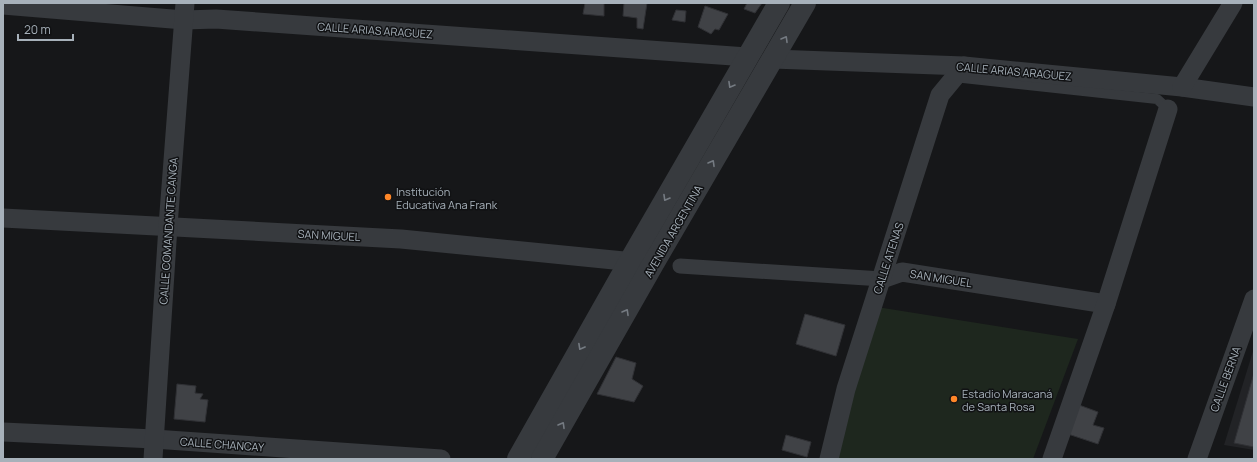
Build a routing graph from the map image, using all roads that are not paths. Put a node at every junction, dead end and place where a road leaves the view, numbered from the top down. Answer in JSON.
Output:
{"nodes":[{"id":1,"x":779,"y":3,"type":"edge"},
{"id":2,"x":805,"y":3,"type":"edge"},
{"id":3,"x":1234,"y":3,"type":"edge"},
{"id":4,"x":3,"y":5,"type":"edge"},
{"id":5,"x":184,"y":11,"type":"edge"},
{"id":6,"x":747,"y":57,"type":"junction"},
{"id":7,"x":773,"y":59,"type":"junction"},
{"id":8,"x":959,"y":72,"type":"junction"},
{"id":9,"x":1182,"y":87,"type":"junction"},
{"id":10,"x":1254,"y":97,"type":"edge"},
{"id":11,"x":1168,"y":109,"type":"joint"},
{"id":12,"x":3,"y":218,"type":"edge"},
{"id":13,"x":168,"y":226,"type":"junction"},
{"id":14,"x":630,"y":260,"type":"junction"},
{"id":15,"x":653,"y":264,"type":"junction"},
{"id":16,"x":680,"y":266,"type":"dead end"},
{"id":17,"x":882,"y":279,"type":"junction"},
{"id":18,"x":1254,"y":299,"type":"edge"},
{"id":19,"x":1106,"y":304,"type":"junction"},
{"id":20,"x":3,"y":432,"type":"edge"},
{"id":21,"x":154,"y":439,"type":"junction"},
{"id":22,"x":153,"y":459,"type":"edge"},
{"id":23,"x":441,"y":459,"type":"edge"},
{"id":24,"x":518,"y":459,"type":"edge"},
{"id":25,"x":542,"y":459,"type":"edge"},
{"id":26,"x":829,"y":459,"type":"edge"},
{"id":27,"x":1052,"y":459,"type":"edge"},
{"id":28,"x":1197,"y":459,"type":"edge"}],
"edges":[{"from":1,"to":6,"type":"street","name":"AVENIDA ARGENTINA"},
{"from":7,"to":2,"type":"street","name":"AVENIDA ARGENTINA","one_way":true},
{"from":3,"to":9,"type":"street"},
{"from":4,"to":5,"type":"street","name":"CALLE ARIAS ARAGUEZ"},
{"from":5,"to":6,"type":"street","name":"CALLE ARIAS ARAGUEZ"},
{"from":5,"to":13,"type":"street","name":"CALLE COMANDANTE CANGA"},
{"from":6,"to":14,"type":"street","name":"AVENIDA ARGENTINA","one_way":true},
{"from":7,"to":8,"type":"street","name":"CALLE ARIAS ARAGUEZ"},
{"from":15,"to":7,"type":"street","name":"AVENIDA ARGENTINA","one_way":true},
{"from":8,"to":9,"type":"street","name":"CALLE ARIAS ARAGUEZ"},
{"from":8,"to":11,"type":"lane"},
{"from":8,"to":17,"type":"street","name":"CALLE ATENAS"},
{"from":9,"to":10,"type":"street","name":"CALLE ARIAS ARAGUEZ"},
{"from":11,"to":19,"type":"street"},
{"from":12,"to":13,"type":"street","name":"SAN MIGUEL"},
{"from":13,"to":14,"type":"street","name":"SAN MIGUEL"},
{"from":13,"to":21,"type":"street","name":"CALLE COMANDANTE CANGA"},
{"from":14,"to":15,"type":"street","name":"SAN MIGUEL"},
{"from":14,"to":24,"type":"street","name":"AVENIDA ARGENTINA","one_way":true},
{"from":25,"to":15,"type":"street","name":"AVENIDA ARGENTINA","one_way":true},
{"from":16,"to":17,"type":"street","name":"SAN MIGUEL"},
{"from":17,"to":19,"type":"street","name":"SAN MIGUEL"},
{"from":17,"to":26,"type":"street","name":"CALLE ATENAS"},
{"from":18,"to":28,"type":"street","name":"CALLE BERNA"},
{"from":19,"to":27,"type":"street"},
{"from":20,"to":21,"type":"street","name":"CALLE CHANCAY"},
{"from":21,"to":22,"type":"street","name":"CALLE COMANDANTE CANGA"},
{"from":21,"to":23,"type":"street","name":"CALLE CHANCAY"}]}
